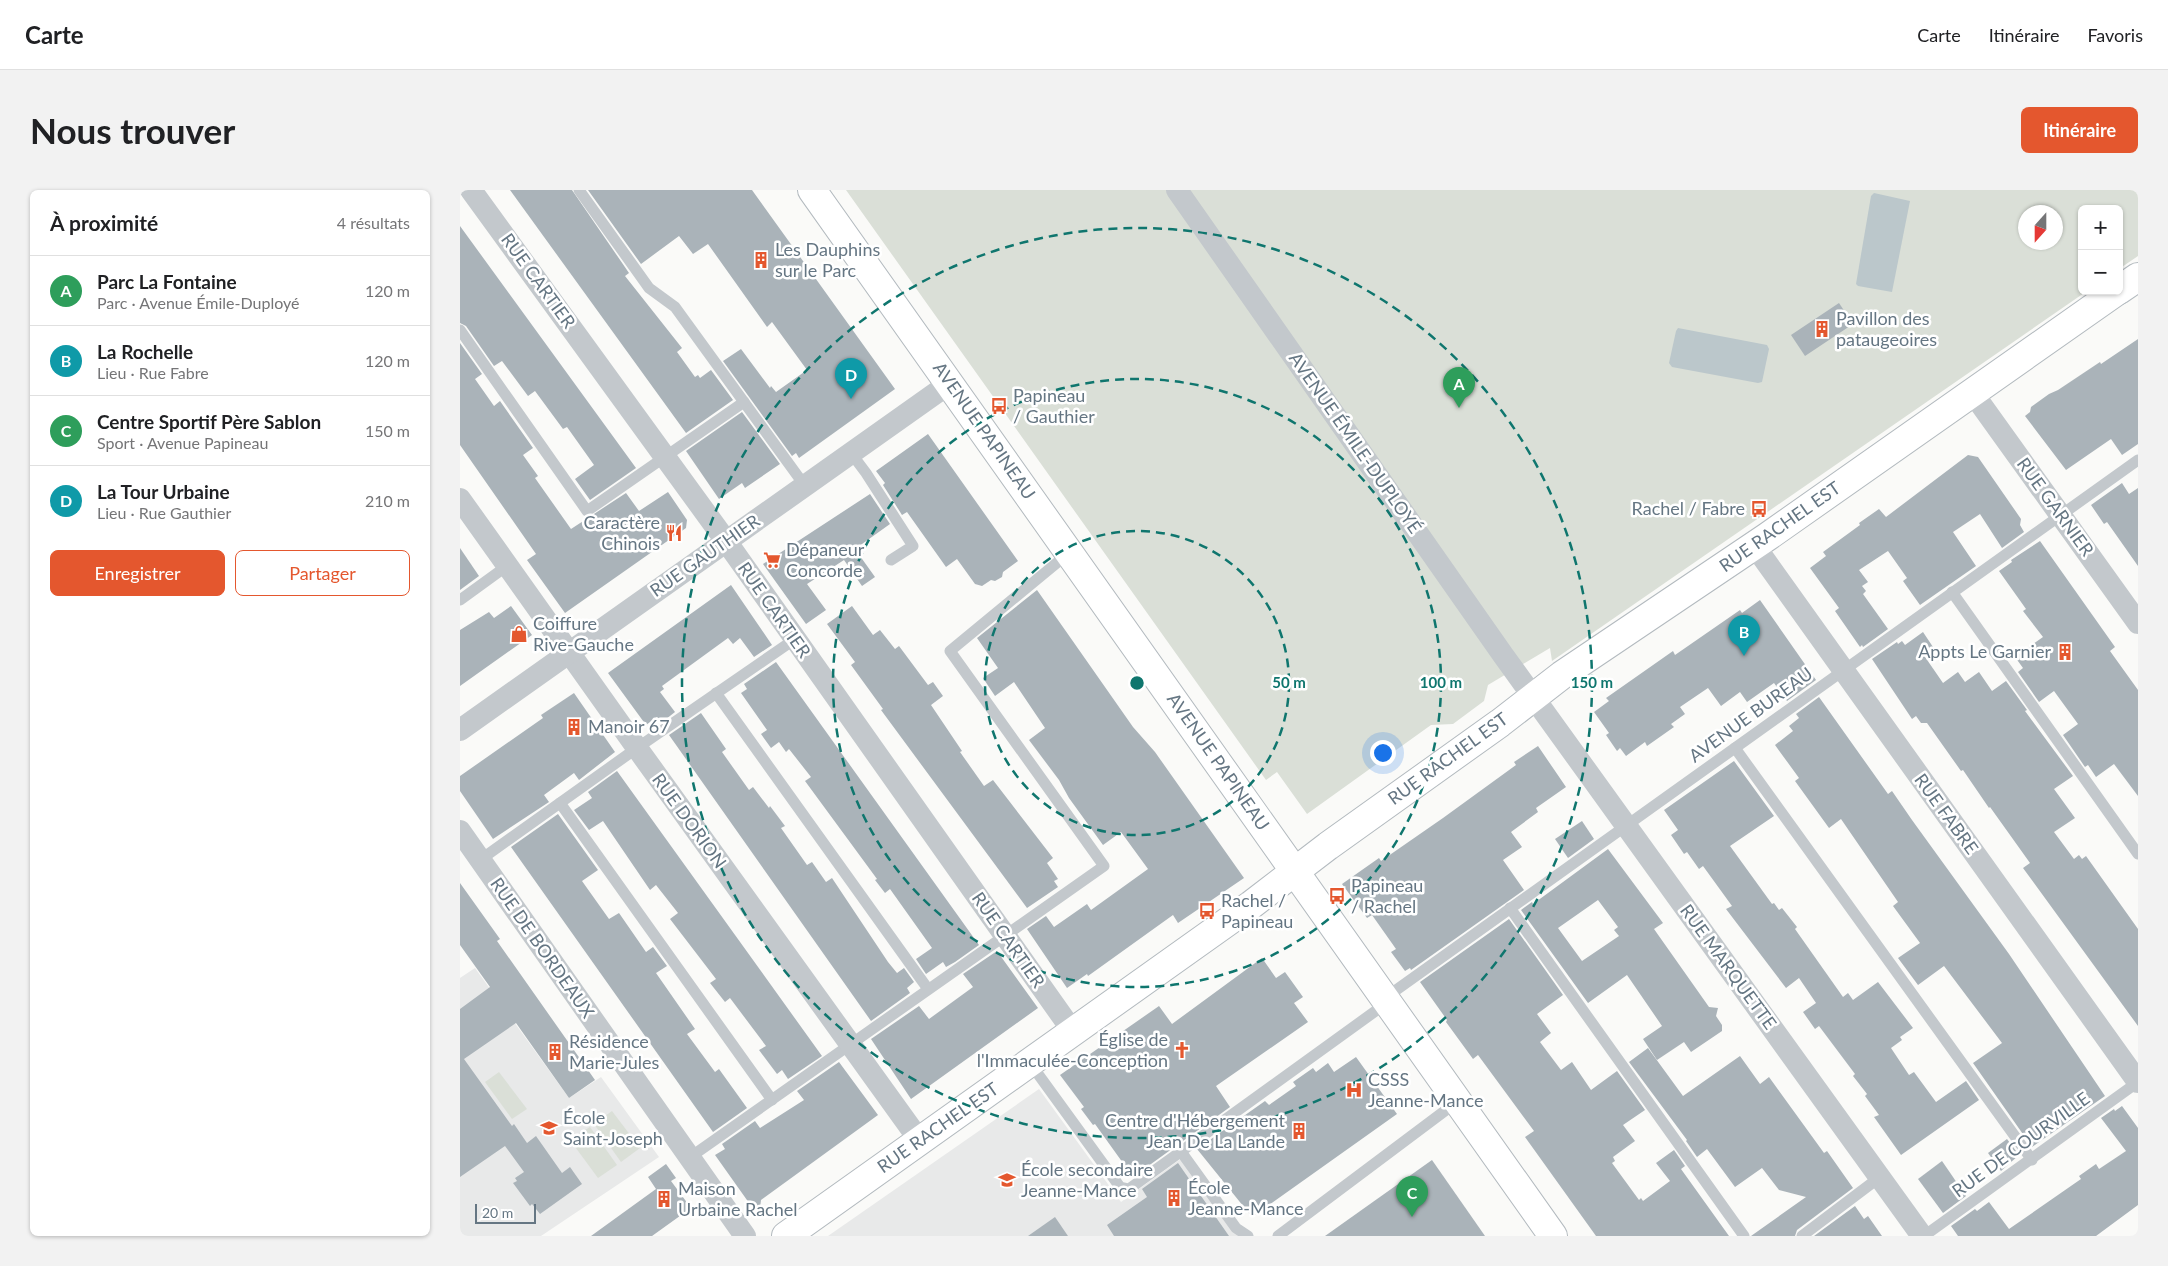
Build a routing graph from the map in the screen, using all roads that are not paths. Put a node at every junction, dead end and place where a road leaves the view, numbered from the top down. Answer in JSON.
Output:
{"nodes":[{"id":1,"x":471,"y":190,"type":"edge"},
{"id":2,"x":579,"y":190,"type":"edge"},
{"id":3,"x":812,"y":190,"type":"edge"},
{"id":4,"x":1176,"y":190,"type":"edge"},
{"id":5,"x":2138,"y":277,"type":"edge"},
{"id":6,"x":2123,"y":288,"type":"edge"},
{"id":7,"x":2112,"y":295,"type":"edge"},
{"id":8,"x":460,"y":330,"type":"edge"},
{"id":9,"x":950,"y":383,"type":"junction"},
{"id":10,"x":1972,"y":392,"type":"junction"},
{"id":11,"x":744,"y":402,"type":"junction"},
{"id":12,"x":851,"y":453,"type":"junction"},
{"id":13,"x":666,"y":457,"type":"junction"},
{"id":14,"x":2138,"y":460,"type":"edge"},
{"id":15,"x":805,"y":486,"type":"junction"},
{"id":16,"x":460,"y":499,"type":"edge"},
{"id":17,"x":2062,"y":516,"type":"junction"},
{"id":18,"x":726,"y":541,"type":"junction"},
{"id":19,"x":1754,"y":545,"type":"junction"},
{"id":20,"x":1070,"y":552,"type":"junction"},
{"id":21,"x":891,"y":560,"type":"dead end"},
{"id":22,"x":507,"y":566,"type":"junction"},
{"id":23,"x":1952,"y":592,"type":"junction"},
{"id":24,"x":460,"y":600,"type":"edge"},
{"id":25,"x":2138,"y":622,"type":"edge"},
{"id":26,"x":795,"y":639,"type":"junction"},
{"id":27,"x":568,"y":652,"type":"junction"},
{"id":28,"x":1844,"y":670,"type":"junction"},
{"id":29,"x":716,"y":693,"type":"junction"},
{"id":30,"x":1534,"y":696,"type":"junction"},
{"id":31,"x":460,"y":730,"type":"edge"},
{"id":32,"x":637,"y":748,"type":"junction"},
{"id":33,"x":1735,"y":748,"type":"junction"},
{"id":34,"x":560,"y":803,"type":"junction"},
{"id":35,"x":1626,"y":826,"type":"junction"},
{"id":36,"x":460,"y":831,"type":"edge"},
{"id":37,"x":2138,"y":854,"type":"edge"},
{"id":38,"x":480,"y":860,"type":"junction"},
{"id":39,"x":1295,"y":871,"type":"junction"},
{"id":40,"x":1510,"y":908,"type":"junction"},
{"id":41,"x":1004,"y":935,"type":"junction"},
{"id":42,"x":928,"y":989,"type":"junction"},
{"id":43,"x":1386,"y":1000,"type":"junction"},
{"id":44,"x":1074,"y":1032,"type":"junction"},
{"id":45,"x":850,"y":1044,"type":"junction"},
{"id":46,"x":1030,"y":1064,"type":"junction"},
{"id":47,"x":2138,"y":1082,"type":"edge"},
{"id":48,"x":772,"y":1100,"type":"junction"},
{"id":49,"x":1458,"y":1101,"type":"junction"},
{"id":50,"x":920,"y":1141,"type":"junction"},
{"id":51,"x":1182,"y":1153,"type":"junction"},
{"id":52,"x":689,"y":1158,"type":"junction"},
{"id":53,"x":2032,"y":1160,"type":"junction"},
{"id":54,"x":1880,"y":1177,"type":"junction"},
{"id":55,"x":744,"y":1236,"type":"edge"},
{"id":56,"x":786,"y":1236,"type":"edge"},
{"id":57,"x":1248,"y":1236,"type":"edge"},
{"id":58,"x":1278,"y":1236,"type":"edge"},
{"id":59,"x":1553,"y":1236,"type":"edge"},
{"id":60,"x":1744,"y":1236,"type":"edge"},
{"id":61,"x":1802,"y":1236,"type":"edge"},
{"id":62,"x":1923,"y":1236,"type":"edge"}],
"edges":[{"from":1,"to":13,"type":"street","name":"RUE CARTIER"},
{"from":2,"to":11,"type":"lane"},
{"from":3,"to":9,"type":"main road","name":"AVENUE PAPINEAU"},
{"from":4,"to":30,"type":"street","name":"AVENUE ÉMILE-DUPLOYÉ"},
{"from":5,"to":6,"type":"main road","name":"RUE RACHEL EST"},
{"from":7,"to":10,"type":"main road","name":"RUE RACHEL EST"},
{"from":8,"to":13,"type":"lane"},
{"from":9,"to":12,"type":"street","name":"RUE GAUTHIER"},
{"from":9,"to":20,"type":"main road","name":"AVENUE PAPINEAU"},
{"from":10,"to":17,"type":"street","name":"RUE GARNIER"},
{"from":10,"to":19,"type":"main road","name":"RUE RACHEL EST"},
{"from":11,"to":13,"type":"lane"},
{"from":11,"to":15,"type":"lane"},
{"from":12,"to":15,"type":"street","name":"RUE GAUTHIER"},
{"from":12,"to":21,"type":"lane"},
{"from":13,"to":18,"type":"street","name":"RUE CARTIER"},
{"from":14,"to":17,"type":"lane","name":"AVENUE BUREAU"},
{"from":15,"to":18,"type":"street","name":"RUE GAUTHIER"},
{"from":16,"to":22,"type":"street","name":"RUE DORION"},
{"from":17,"to":23,"type":"lane","name":"AVENUE BUREAU"},
{"from":17,"to":25,"type":"street","name":"RUE GARNIER"},
{"from":18,"to":26,"type":"street","name":"RUE CARTIER"},
{"from":18,"to":27,"type":"street","name":"RUE GAUTHIER"},
{"from":19,"to":28,"type":"street","name":"RUE FABRE"},
{"from":19,"to":30,"type":"main road","name":"RUE RACHEL EST"},
{"from":20,"to":39,"type":"main road","name":"AVENUE PAPINEAU"},
{"from":20,"to":41,"type":"lane"},
{"from":22,"to":24,"type":"lane"},
{"from":22,"to":27,"type":"street","name":"RUE DORION"},
{"from":23,"to":28,"type":"lane","name":"AVENUE BUREAU"},
{"from":23,"to":37,"type":"lane"},
{"from":26,"to":29,"type":"lane"},
{"from":26,"to":41,"type":"street","name":"RUE CARTIER"},
{"from":27,"to":31,"type":"street","name":"RUE GAUTHIER"},
{"from":27,"to":32,"type":"street","name":"RUE DORION"},
{"from":28,"to":33,"type":"lane","name":"AVENUE BUREAU"},
{"from":28,"to":47,"type":"street","name":"RUE FABRE"},
{"from":29,"to":32,"type":"lane"},
{"from":29,"to":42,"type":"lane"},
{"from":30,"to":35,"type":"street","name":"RUE MARQUETTE"},
{"from":30,"to":39,"type":"main road","name":"RUE RACHEL EST"},
{"from":32,"to":34,"type":"lane"},
{"from":32,"to":45,"type":"street","name":"RUE DORION"},
{"from":33,"to":35,"type":"lane","name":"AVENUE BUREAU"},
{"from":33,"to":53,"type":"lane"},
{"from":34,"to":38,"type":"lane"},
{"from":34,"to":48,"type":"lane"},
{"from":35,"to":40,"type":"lane","name":"AVENUE BUREAU"},
{"from":35,"to":54,"type":"street","name":"RUE MARQUETTE"},
{"from":36,"to":38,"type":"street","name":"RUE DE BORDEAUX"},
{"from":38,"to":52,"type":"street","name":"RUE DE BORDEAUX"},
{"from":39,"to":43,"type":"main road","name":"AVENUE PAPINEAU"},
{"from":39,"to":44,"type":"main road","name":"RUE RACHEL EST"},
{"from":40,"to":43,"type":"lane","name":"AVENUE BUREAU"},
{"from":40,"to":60,"type":"lane"},
{"from":41,"to":42,"type":"lane"},
{"from":41,"to":44,"type":"street","name":"RUE CARTIER"},
{"from":42,"to":45,"type":"lane"},
{"from":43,"to":49,"type":"main road","name":"AVENUE PAPINEAU"},
{"from":43,"to":51,"type":"lane","name":"AVENUE BUREAU"},
{"from":44,"to":46,"type":"main road","name":"RUE RACHEL EST"},
{"from":45,"to":48,"type":"lane"},
{"from":45,"to":50,"type":"street","name":"RUE DORION"},
{"from":46,"to":50,"type":"main road","name":"RUE RACHEL EST"},
{"from":46,"to":51,"type":"lane","name":"AVENUE BUREAU"},
{"from":47,"to":53,"type":"lane","name":"RUE DE COURVILLE"},
{"from":48,"to":52,"type":"lane"},
{"from":49,"to":58,"type":"lane"},
{"from":49,"to":59,"type":"main road","name":"AVENUE PAPINEAU"},
{"from":50,"to":56,"type":"main road","name":"RUE RACHEL EST"},
{"from":51,"to":57,"type":"lane"},
{"from":52,"to":55,"type":"street","name":"RUE DE BORDEAUX"},
{"from":53,"to":62,"type":"lane","name":"RUE DE COURVILLE"},
{"from":54,"to":61,"type":"lane"},
{"from":54,"to":62,"type":"street","name":"RUE MARQUETTE"}]}
